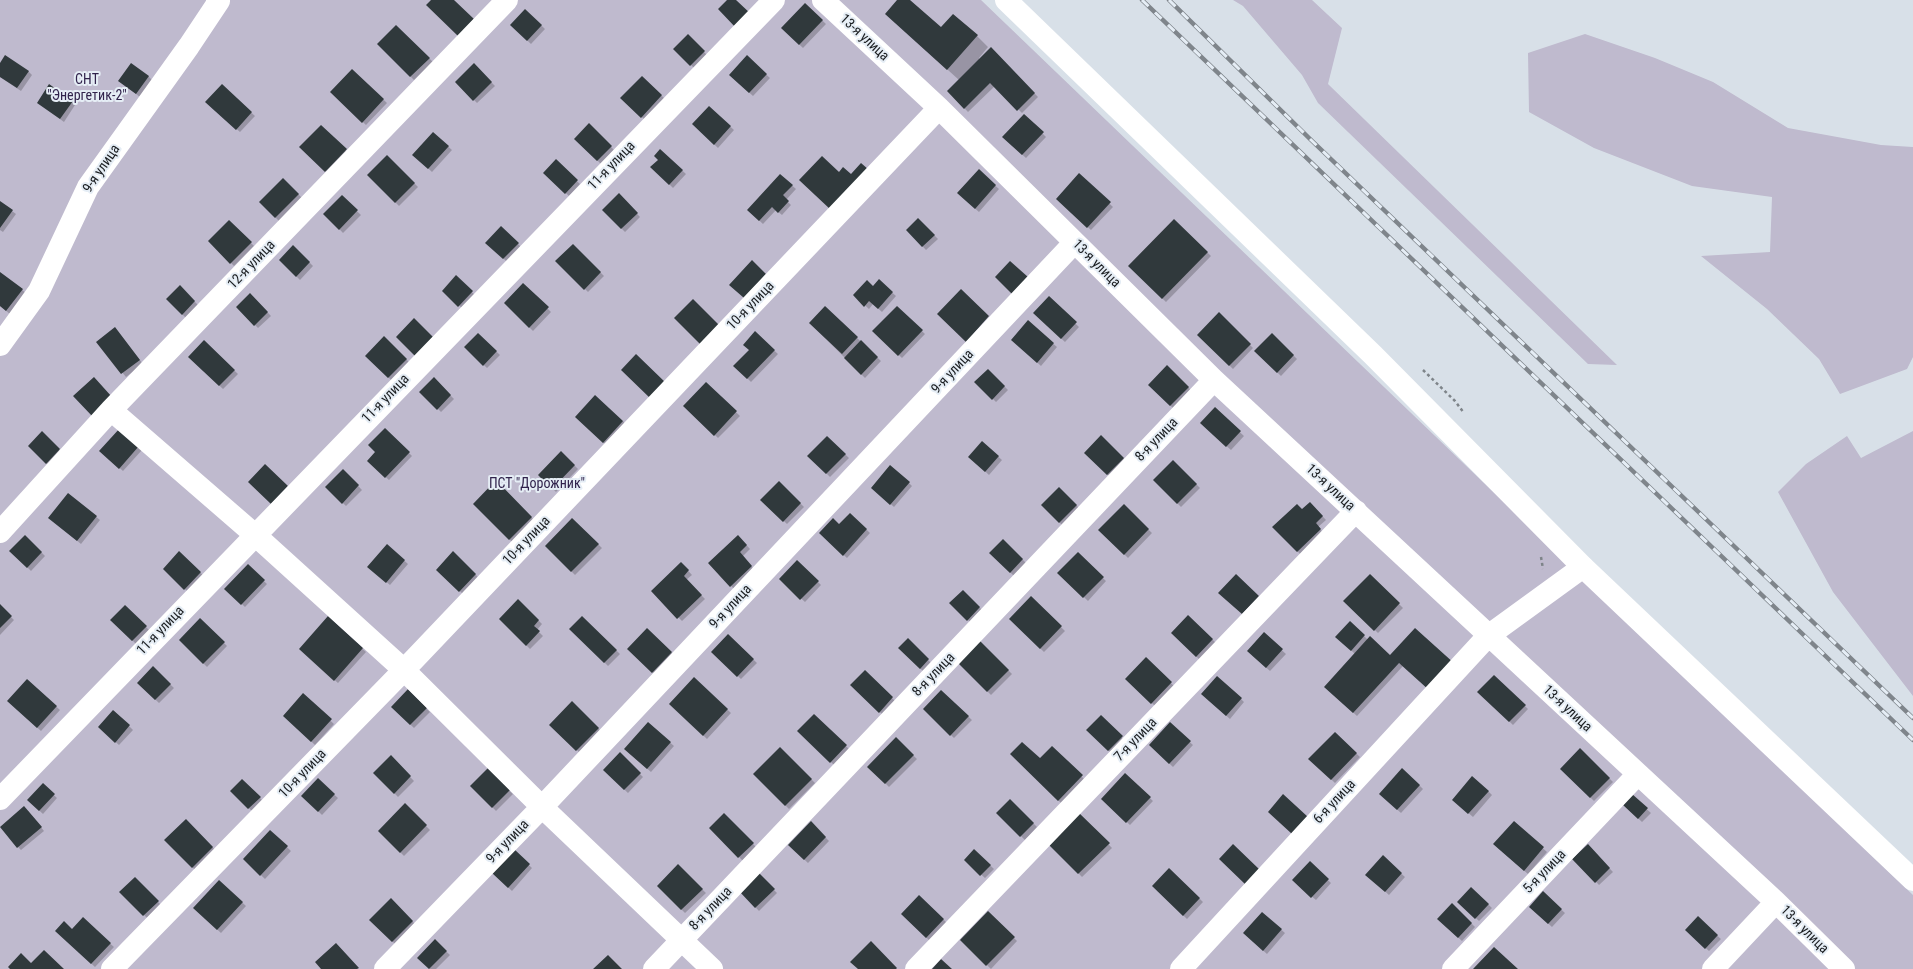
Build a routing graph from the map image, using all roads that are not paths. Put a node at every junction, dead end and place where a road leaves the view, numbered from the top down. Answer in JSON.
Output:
{"nodes":[{"id":1,"x":218,"y":0,"type":"edge"},
{"id":2,"x":506,"y":0,"type":"edge"},
{"id":3,"x":774,"y":0,"type":"edge"},
{"id":4,"x":823,"y":0,"type":"edge"},
{"id":5,"x":1006,"y":0,"type":"edge"},
{"id":6,"x":939,"y":108,"type":"junction"},
{"id":7,"x":1074,"y":243,"type":"junction"},
{"id":8,"x":0,"y":345,"type":"edge"},
{"id":9,"x":1214,"y":380,"type":"junction"},
{"id":10,"x":112,"y":410,"type":"junction"},
{"id":11,"x":1356,"y":511,"type":"junction"},
{"id":12,"x":0,"y":532,"type":"edge"},
{"id":13,"x":254,"y":534,"type":"junction"},
{"id":14,"x":1583,"y":567,"type":"junction"},
{"id":15,"x":1488,"y":636,"type":"junction"},
{"id":16,"x":404,"y":670,"type":"junction"},
{"id":17,"x":1638,"y":774,"type":"junction"},
{"id":18,"x":0,"y":799,"type":"edge"},
{"id":19,"x":542,"y":807,"type":"junction"},
{"id":20,"x":1913,"y":880,"type":"edge"},
{"id":21,"x":1776,"y":902,"type":"junction"},
{"id":22,"x":682,"y":940,"type":"junction"},
{"id":23,"x":112,"y":969,"type":"edge"},
{"id":24,"x":385,"y":969,"type":"edge"},
{"id":25,"x":654,"y":969,"type":"edge"},
{"id":26,"x":712,"y":969,"type":"edge"},
{"id":27,"x":916,"y":969,"type":"edge"},
{"id":28,"x":1181,"y":969,"type":"edge"},
{"id":29,"x":1452,"y":969,"type":"edge"},
{"id":30,"x":1712,"y":969,"type":"edge"},
{"id":31,"x":1844,"y":969,"type":"edge"}],
"edges":[{"from":1,"to":8,"type":"street","name":"9-я улица"},
{"from":2,"to":10,"type":"street","name":"12-я улица"},
{"from":3,"to":13,"type":"street","name":"11-я улица"},
{"from":4,"to":6,"type":"street","name":"13-я улица"},
{"from":5,"to":14,"type":"street"},
{"from":6,"to":7,"type":"street","name":"13-я улица"},
{"from":6,"to":16,"type":"street","name":"10-я улица"},
{"from":7,"to":9,"type":"street","name":"13-я улица"},
{"from":7,"to":19,"type":"street","name":"9-я улица"},
{"from":9,"to":11,"type":"street","name":"13-я улица"},
{"from":9,"to":22,"type":"street","name":"8-я улица"},
{"from":10,"to":12,"type":"street","name":"12-я улица"},
{"from":10,"to":13,"type":"street"},
{"from":11,"to":15,"type":"street","name":"13-я улица"},
{"from":11,"to":27,"type":"street","name":"7-я улица"},
{"from":13,"to":16,"type":"street"},
{"from":13,"to":18,"type":"street","name":"11-я улица"},
{"from":14,"to":15,"type":"street","name":"6-я улица"},
{"from":14,"to":20,"type":"street"},
{"from":15,"to":17,"type":"street","name":"13-я улица"},
{"from":15,"to":28,"type":"street","name":"6-я улица"},
{"from":16,"to":19,"type":"street"},
{"from":16,"to":23,"type":"street","name":"10-я улица"},
{"from":17,"to":21,"type":"street","name":"13-я улица"},
{"from":17,"to":29,"type":"street","name":"5-я улица"},
{"from":19,"to":22,"type":"street"},
{"from":19,"to":24,"type":"street","name":"9-я улица"},
{"from":21,"to":30,"type":"street"},
{"from":21,"to":31,"type":"street","name":"13-я улица"},
{"from":22,"to":25,"type":"street","name":"8-я улица"},
{"from":22,"to":26,"type":"street"}]}
